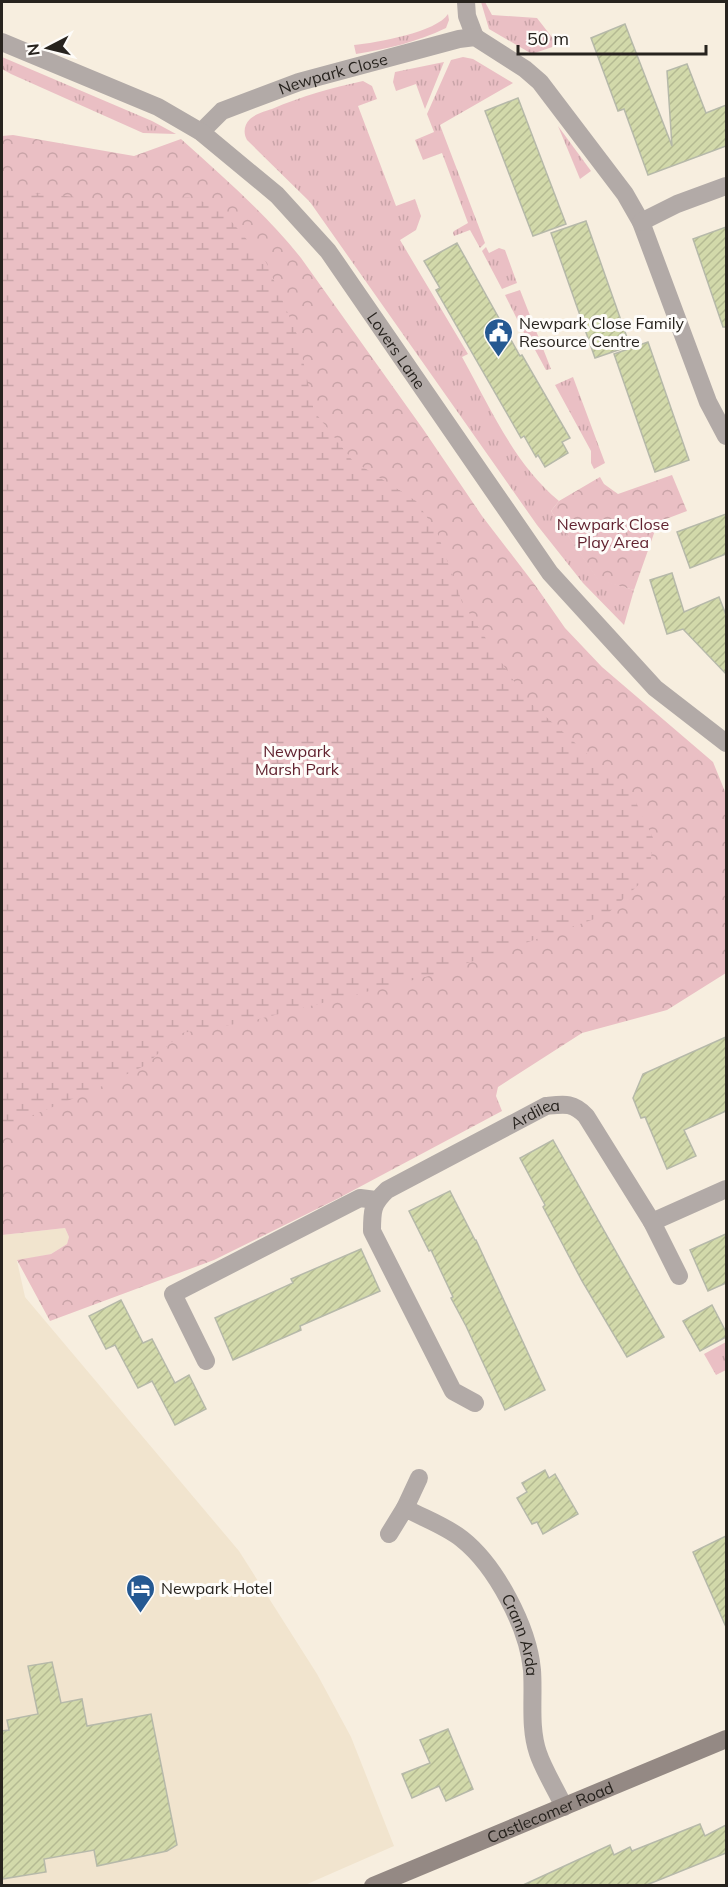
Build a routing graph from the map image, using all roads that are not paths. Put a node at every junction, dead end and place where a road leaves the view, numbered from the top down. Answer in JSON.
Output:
{"nodes":[{"id":1,"x":466,"y":2,"type":"edge"},
{"id":2,"x":475,"y":37,"type":"junction"},
{"id":3,"x":2,"y":42,"type":"edge"},
{"id":4,"x":201,"y":132,"type":"junction"},
{"id":5,"x":726,"y":186,"type":"edge"},
{"id":6,"x":641,"y":222,"type":"junction"},
{"id":7,"x":726,"y":436,"type":"edge"},
{"id":8,"x":726,"y":743,"type":"edge"},
{"id":9,"x":726,"y":1190,"type":"edge"},
{"id":10,"x":376,"y":1200,"type":"junction"},
{"id":11,"x":652,"y":1221,"type":"junction"},
{"id":12,"x":679,"y":1276,"type":"dead end"},
{"id":13,"x":207,"y":1361,"type":"dead end"},
{"id":14,"x":475,"y":1403,"type":"dead end"},
{"id":15,"x":419,"y":1478,"type":"dead end"},
{"id":16,"x":405,"y":1508,"type":"junction"},
{"id":17,"x":389,"y":1534,"type":"dead end"},
{"id":18,"x":726,"y":1739,"type":"edge"},
{"id":19,"x":564,"y":1807,"type":"junction"},
{"id":20,"x":373,"y":1886,"type":"edge"}],
"edges":[{"from":1,"to":2,"type":"street"},
{"from":2,"to":4,"type":"street","name":"Newpark Close"},
{"from":2,"to":6,"type":"street"},
{"from":3,"to":4,"type":"street","name":"Lovers Lane"},
{"from":4,"to":8,"type":"street","name":"Lovers Lane"},
{"from":5,"to":6,"type":"street"},
{"from":6,"to":7,"type":"street"},
{"from":9,"to":11,"type":"street"},
{"from":10,"to":11,"type":"street","name":"Ardilea"},
{"from":10,"to":13,"type":"street","name":"Ardilea"},
{"from":10,"to":14,"type":"street"},
{"from":11,"to":12,"type":"street","name":"Ardilea"},
{"from":15,"to":16,"type":"street"},
{"from":16,"to":17,"type":"street"},
{"from":16,"to":19,"type":"street","name":"Crann Arda"},
{"from":18,"to":19,"type":"main road","name":"Castlecomer Road"},
{"from":19,"to":20,"type":"main road","name":"Castlecomer Road"}]}
